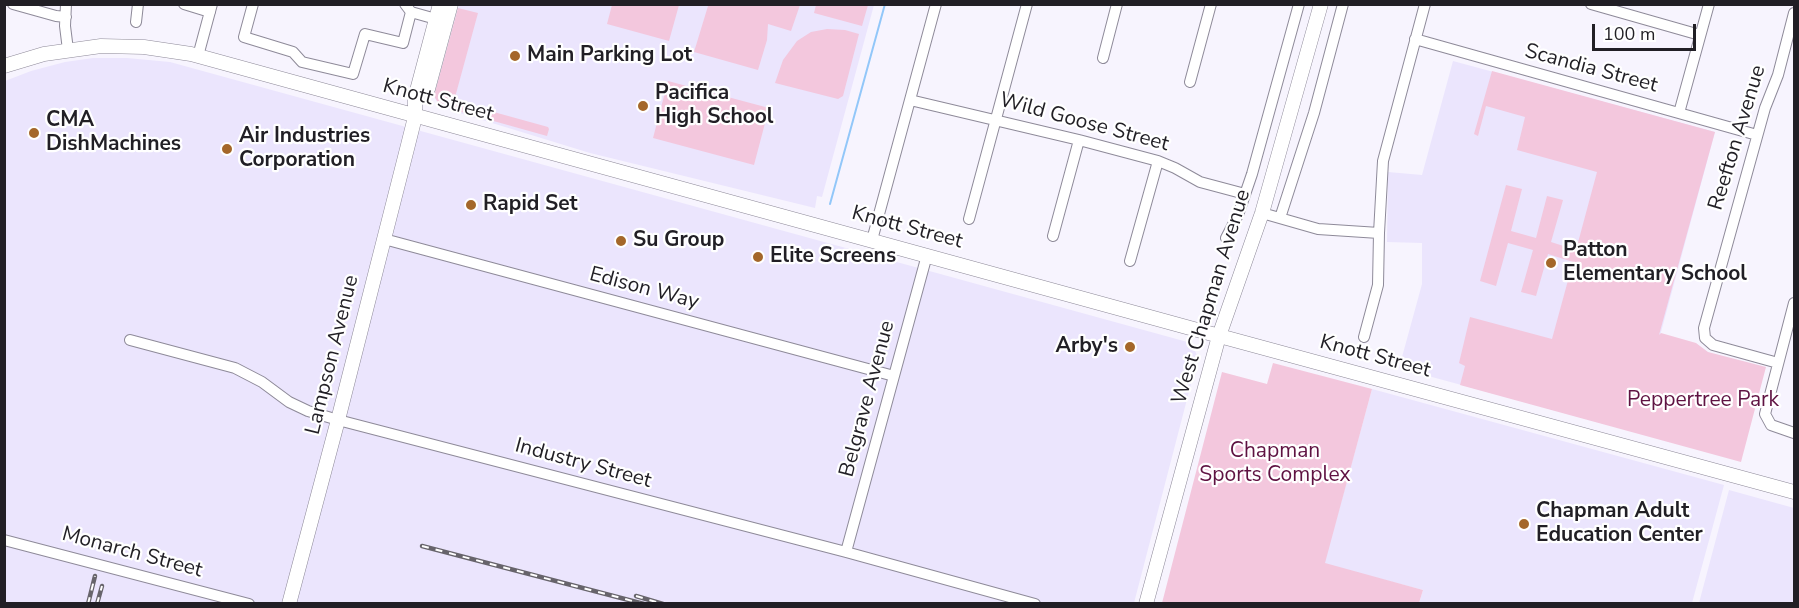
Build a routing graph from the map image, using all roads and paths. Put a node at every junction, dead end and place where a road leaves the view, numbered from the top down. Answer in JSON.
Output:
{"nodes":[{"id":1,"x":13,"y":4,"type":"edge"},
{"id":2,"x":66,"y":4,"type":"edge"},
{"id":3,"x":138,"y":4,"type":"edge"},
{"id":4,"x":184,"y":4,"type":"edge"},
{"id":5,"x":253,"y":4,"type":"edge"},
{"id":6,"x":440,"y":4,"type":"edge"},
{"id":7,"x":451,"y":4,"type":"edge"},
{"id":8,"x":936,"y":4,"type":"edge"},
{"id":9,"x":1027,"y":4,"type":"edge"},
{"id":10,"x":1117,"y":4,"type":"edge"},
{"id":11,"x":1211,"y":4,"type":"edge"},
{"id":12,"x":1299,"y":4,"type":"edge"},
{"id":13,"x":1321,"y":4,"type":"edge"},
{"id":14,"x":1343,"y":4,"type":"edge"},
{"id":15,"x":1425,"y":4,"type":"edge"},
{"id":16,"x":1591,"y":4,"type":"edge"},
{"id":17,"x":1709,"y":4,"type":"edge"},
{"id":18,"x":208,"y":8,"type":"edge"},
{"id":19,"x":408,"y":8,"type":"edge"},
{"id":20,"x":1628,"y":9,"type":"edge"},
{"id":21,"x":1794,"y":13,"type":"edge"},
{"id":22,"x":66,"y":17,"type":"junction"},
{"id":23,"x":441,"y":21,"type":"junction"},
{"id":24,"x":135,"y":22,"type":"dead end"},
{"id":25,"x":1700,"y":35,"type":"junction"},
{"id":26,"x":1415,"y":39,"type":"junction"},
{"id":27,"x":68,"y":50,"type":"junction"},
{"id":28,"x":195,"y":55,"type":"junction"},
{"id":29,"x":1102,"y":58,"type":"dead end"},
{"id":30,"x":4,"y":66,"type":"edge"},
{"id":31,"x":1190,"y":82,"type":"dead end"},
{"id":32,"x":910,"y":100,"type":"junction"},
{"id":33,"x":1679,"y":113,"type":"junction"},
{"id":34,"x":415,"y":117,"type":"junction"},
{"id":35,"x":996,"y":120,"type":"junction"},
{"id":36,"x":1757,"y":135,"type":"junction"},
{"id":37,"x":1079,"y":140,"type":"junction"},
{"id":38,"x":1158,"y":161,"type":"junction"},
{"id":39,"x":1245,"y":194,"type":"junction"},
{"id":40,"x":1262,"y":213,"type":"junction"},
{"id":41,"x":1280,"y":218,"type":"junction"},
{"id":42,"x":969,"y":219,"type":"dead end"},
{"id":43,"x":1379,"y":233,"type":"junction"},
{"id":44,"x":1053,"y":236,"type":"dead end"},
{"id":45,"x":1226,"y":238,"type":"dead end"},
{"id":46,"x":384,"y":239,"type":"junction"},
{"id":47,"x":872,"y":240,"type":"junction"},
{"id":48,"x":927,"y":255,"type":"junction"},
{"id":49,"x":1130,"y":261,"type":"dead end"},
{"id":50,"x":1794,"y":303,"type":"edge"},
{"id":51,"x":1219,"y":336,"type":"junction"},
{"id":52,"x":1364,"y":337,"type":"dead end"},
{"id":53,"x":130,"y":340,"type":"dead end"},
{"id":54,"x":1778,"y":363,"type":"junction"},
{"id":55,"x":894,"y":376,"type":"junction"},
{"id":56,"x":338,"y":420,"type":"junction"},
{"id":57,"x":1794,"y":433,"type":"edge"},
{"id":58,"x":1794,"y":492,"type":"edge"},
{"id":59,"x":4,"y":540,"type":"edge"},
{"id":60,"x":846,"y":552,"type":"junction"},
{"id":61,"x":249,"y":603,"type":"edge"},
{"id":62,"x":289,"y":603,"type":"edge"},
{"id":63,"x":1035,"y":603,"type":"edge"},
{"id":64,"x":1146,"y":603,"type":"edge"}],
"edges":[{"from":1,"to":22,"type":"street"},
{"from":2,"to":22,"type":"street"},
{"from":3,"to":24,"type":"street"},
{"from":4,"to":18,"type":"street"},
{"from":5,"to":19,"type":"street"},
{"from":6,"to":23,"type":"main road","name":"Lampson Avenue"},
{"from":7,"to":23,"type":"main road","name":"Lampson Avenue"},
{"from":8,"to":32,"type":"street"},
{"from":9,"to":35,"type":"street"},
{"from":10,"to":29,"type":"street"},
{"from":11,"to":31,"type":"street"},
{"from":12,"to":39,"type":"street"},
{"from":13,"to":40,"type":"main road","name":"West Chapman Avenue"},
{"from":14,"to":41,"type":"street"},
{"from":15,"to":26,"type":"street"},
{"from":16,"to":20,"type":"street"},
{"from":17,"to":25,"type":"street"},
{"from":18,"to":28,"type":"street"},
{"from":19,"to":23,"type":"street"},
{"from":20,"to":25,"type":"street"},
{"from":21,"to":36,"type":"street","name":"Reefton Avenue"},
{"from":22,"to":27,"type":"street"},
{"from":23,"to":34,"type":"main road","name":"Lampson Avenue"},
{"from":25,"to":33,"type":"street"},
{"from":26,"to":33,"type":"street","name":"Scandia Street"},
{"from":26,"to":43,"type":"street"},
{"from":27,"to":28,"type":"main road","name":"Knott Street"},
{"from":27,"to":30,"type":"main road","name":"Knott Street"},
{"from":28,"to":34,"type":"main road","name":"Knott Street"},
{"from":32,"to":35,"type":"street","name":"Wild Goose Street"},
{"from":32,"to":47,"type":"street"},
{"from":33,"to":36,"type":"street","name":"Scandia Street"},
{"from":34,"to":46,"type":"main road","name":"Lampson Avenue"},
{"from":34,"to":47,"type":"main road","name":"Knott Street"},
{"from":35,"to":37,"type":"street","name":"Wild Goose Street"},
{"from":35,"to":42,"type":"street"},
{"from":36,"to":54,"type":"street","name":"Reefton Avenue"},
{"from":37,"to":38,"type":"street","name":"Wild Goose Street"},
{"from":37,"to":44,"type":"street"},
{"from":38,"to":39,"type":"street","name":"Wild Goose Street"},
{"from":38,"to":49,"type":"street"},
{"from":39,"to":45,"type":"street"},
{"from":40,"to":41,"type":"street"},
{"from":40,"to":51,"type":"main road","name":"West Chapman Avenue"},
{"from":41,"to":43,"type":"street"},
{"from":43,"to":52,"type":"street"},
{"from":46,"to":55,"type":"street","name":"Edison Way"},
{"from":46,"to":56,"type":"main road","name":"Lampson Avenue"},
{"from":47,"to":48,"type":"main road","name":"Knott Street"},
{"from":48,"to":51,"type":"main road","name":"Knott Street"},
{"from":48,"to":55,"type":"street","name":"Belgrave Avenue"},
{"from":50,"to":54,"type":"street"},
{"from":51,"to":58,"type":"main road","name":"Knott Street"},
{"from":51,"to":64,"type":"main road","name":"West Chapman Avenue"},
{"from":53,"to":56,"type":"street","name":"Industry Street"},
{"from":54,"to":57,"type":"street"},
{"from":55,"to":60,"type":"street","name":"Belgrave Avenue"},
{"from":56,"to":60,"type":"street","name":"Industry Street"},
{"from":56,"to":62,"type":"main road","name":"Lampson Avenue"},
{"from":59,"to":61,"type":"street","name":"Monarch Street"},
{"from":60,"to":63,"type":"street","name":"Industry Street"}]}
